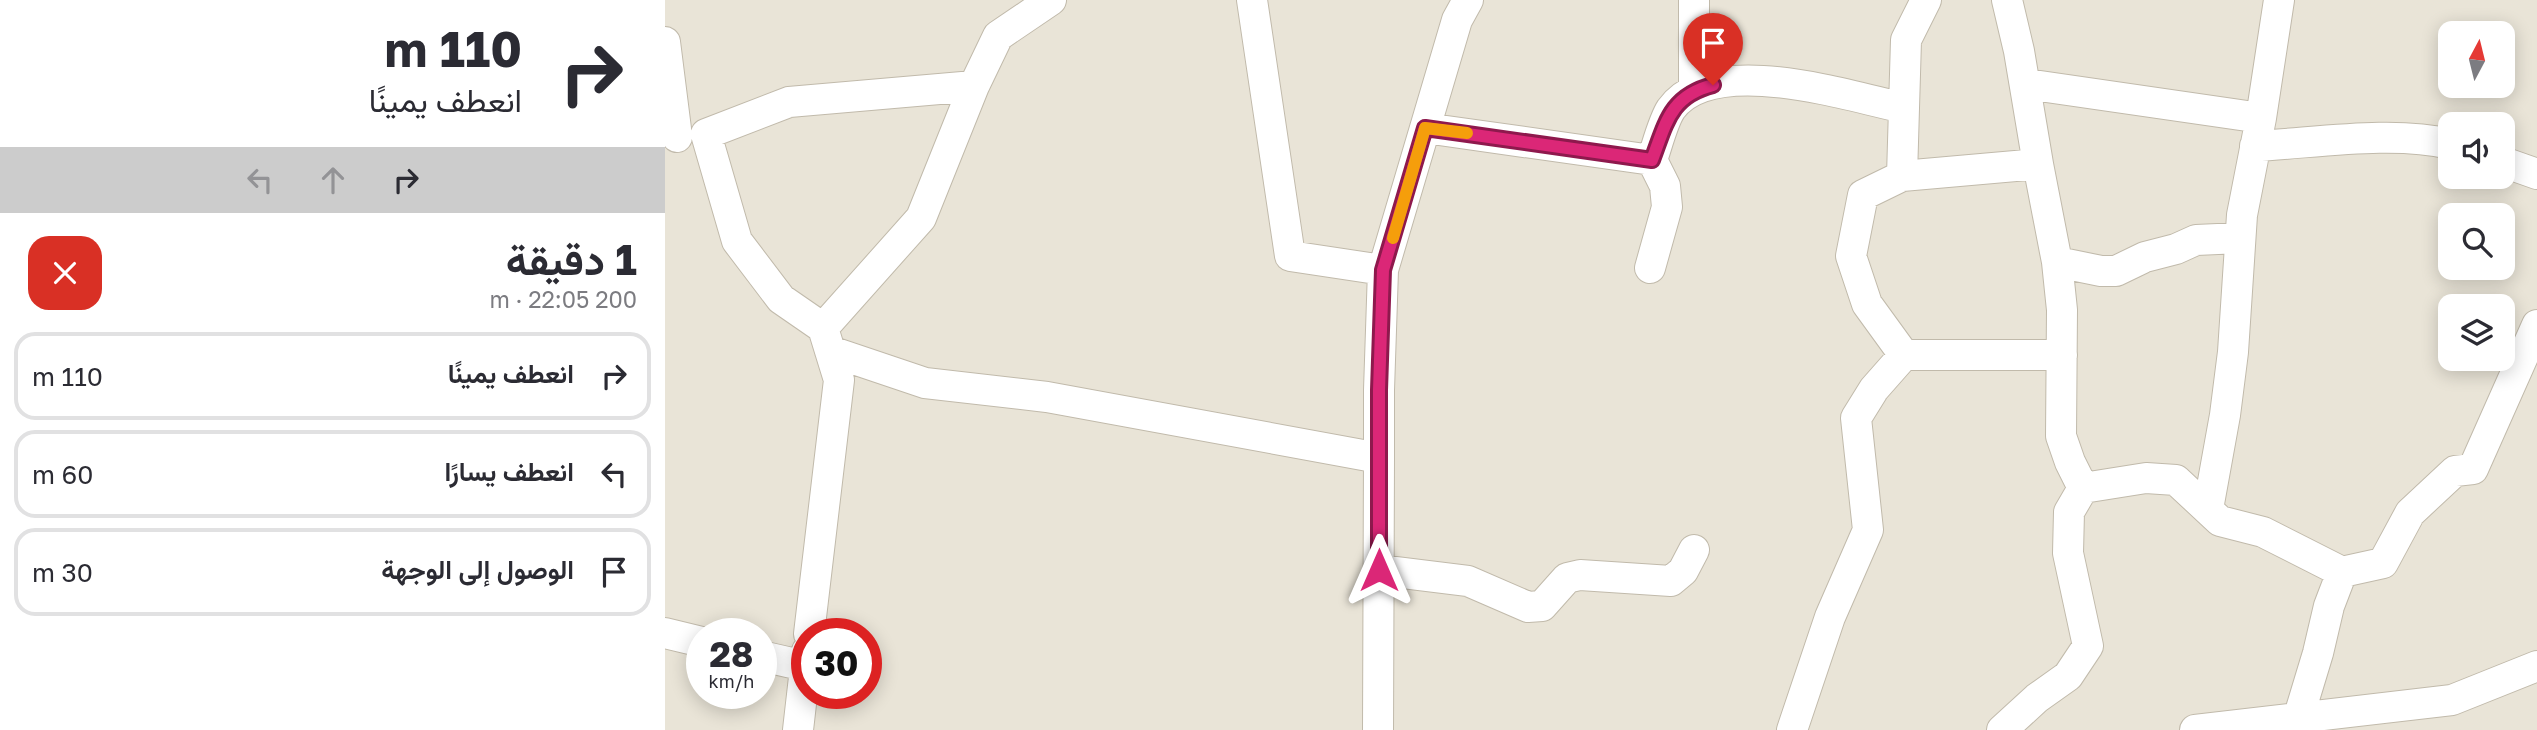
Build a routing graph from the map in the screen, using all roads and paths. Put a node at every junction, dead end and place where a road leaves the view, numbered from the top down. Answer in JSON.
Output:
{"nodes":[{"id":1,"x":1051,"y":0,"type":"edge"},
{"id":2,"x":1252,"y":0,"type":"edge"},
{"id":3,"x":1468,"y":0,"type":"edge"},
{"id":4,"x":1694,"y":0,"type":"edge"},
{"id":5,"x":1926,"y":0,"type":"edge"},
{"id":6,"x":2007,"y":0,"type":"edge"},
{"id":7,"x":2279,"y":0,"type":"edge"},
{"id":8,"x":665,"y":42,"type":"edge"},
{"id":9,"x":2026,"y":84,"type":"junction"},
{"id":10,"x":974,"y":86,"type":"junction"},
{"id":11,"x":1694,"y":90,"type":"junction"},
{"id":12,"x":1904,"y":108,"type":"junction"},
{"id":13,"x":1425,"y":128,"type":"junction"},
{"id":14,"x":2258,"y":132,"type":"junction"},
{"id":15,"x":706,"y":134,"type":"junction"},
{"id":16,"x":671,"y":137,"type":"edge"},
{"id":17,"x":2438,"y":141,"type":"edge"},
{"id":18,"x":1652,"y":160,"type":"junction"},
{"id":19,"x":2038,"y":164,"type":"junction"},
{"id":20,"x":2515,"y":166,"type":"edge"},
{"id":21,"x":2537,"y":174,"type":"edge"},
{"id":22,"x":1902,"y":176,"type":"junction"},
{"id":23,"x":2240,"y":238,"type":"junction"},
{"id":24,"x":2057,"y":262,"type":"junction"},
{"id":25,"x":1650,"y":268,"type":"dead end"},
{"id":26,"x":1383,"y":270,"type":"junction"},
{"id":27,"x":2537,"y":325,"type":"edge"},
{"id":28,"x":826,"y":340,"type":"junction"},
{"id":29,"x":1904,"y":355,"type":"junction"},
{"id":30,"x":2062,"y":355,"type":"junction"},
{"id":31,"x":1379,"y":458,"type":"junction"},
{"id":32,"x":2083,"y":488,"type":"junction"},
{"id":33,"x":2208,"y":509,"type":"junction"},
{"id":34,"x":1694,"y":550,"type":"dead end"},
{"id":35,"x":1379,"y":570,"type":"junction"},
{"id":36,"x":2342,"y":572,"type":"junction"},
{"id":37,"x":811,"y":618,"type":"edge"},
{"id":38,"x":665,"y":633,"type":"edge"},
{"id":39,"x":686,"y":638,"type":"edge"},
{"id":40,"x":2537,"y":666,"type":"edge"},
{"id":41,"x":800,"y":709,"type":"edge"},
{"id":42,"x":2298,"y":719,"type":"junction"},
{"id":43,"x":798,"y":730,"type":"edge"},
{"id":44,"x":1378,"y":730,"type":"edge"},
{"id":45,"x":1792,"y":730,"type":"edge"},
{"id":46,"x":2002,"y":730,"type":"edge"},
{"id":47,"x":2195,"y":730,"type":"edge"}],
"edges":[{"from":1,"to":10,"type":"street"},
{"from":2,"to":26,"type":"street"},
{"from":3,"to":13,"type":"street"},
{"from":4,"to":11,"type":"street"},
{"from":5,"to":12,"type":"street"},
{"from":6,"to":9,"type":"street"},
{"from":7,"to":14,"type":"street"},
{"from":8,"to":16,"type":"street"},
{"from":9,"to":14,"type":"street"},
{"from":9,"to":19,"type":"street"},
{"from":10,"to":15,"type":"street"},
{"from":10,"to":28,"type":"street"},
{"from":11,"to":12,"type":"street"},
{"from":11,"to":18,"type":"street"},
{"from":12,"to":22,"type":"street"},
{"from":13,"to":18,"type":"street"},
{"from":13,"to":26,"type":"street"},
{"from":14,"to":17,"type":"street"},
{"from":14,"to":23,"type":"street"},
{"from":15,"to":16,"type":"street"},
{"from":15,"to":28,"type":"street"},
{"from":18,"to":25,"type":"street"},
{"from":19,"to":22,"type":"street"},
{"from":19,"to":24,"type":"street"},
{"from":20,"to":21,"type":"street"},
{"from":22,"to":29,"type":"street"},
{"from":23,"to":24,"type":"street"},
{"from":23,"to":33,"type":"street"},
{"from":24,"to":30,"type":"street"},
{"from":26,"to":31,"type":"street"},
{"from":27,"to":36,"type":"street"},
{"from":28,"to":31,"type":"street"},
{"from":28,"to":37,"type":"street"},
{"from":29,"to":30,"type":"street"},
{"from":29,"to":45,"type":"street"},
{"from":30,"to":32,"type":"street"},
{"from":31,"to":35,"type":"street"},
{"from":32,"to":33,"type":"street"},
{"from":32,"to":46,"type":"street"},
{"from":33,"to":36,"type":"street"},
{"from":34,"to":35,"type":"street"},
{"from":35,"to":44,"type":"street"},
{"from":36,"to":42,"type":"street"},
{"from":38,"to":39,"type":"street"},
{"from":40,"to":42,"type":"street"},
{"from":41,"to":43,"type":"street"},
{"from":42,"to":47,"type":"street"}]}
